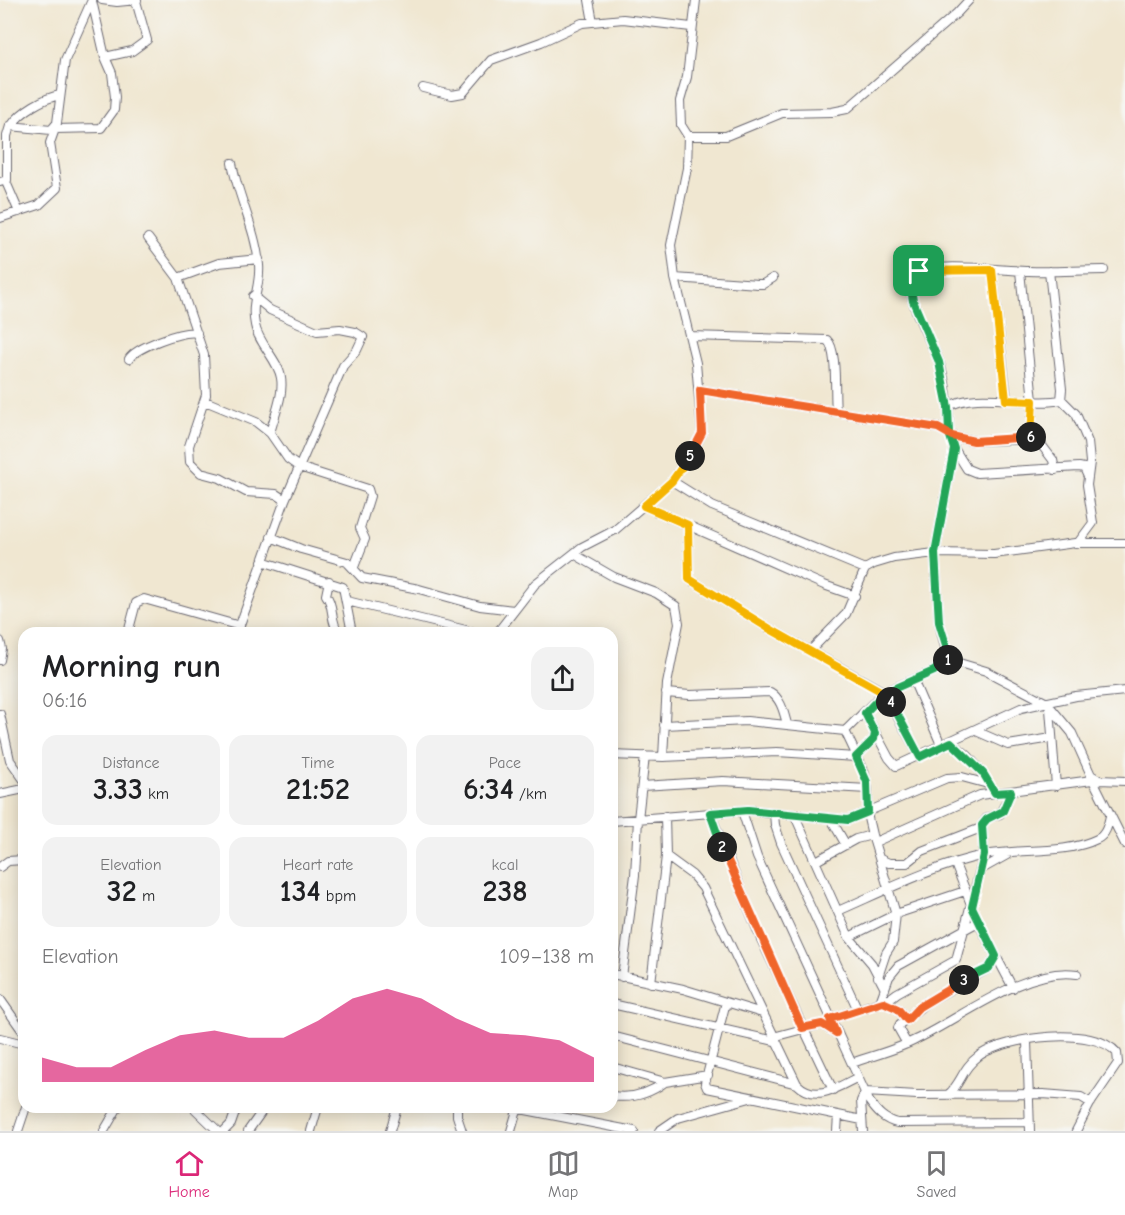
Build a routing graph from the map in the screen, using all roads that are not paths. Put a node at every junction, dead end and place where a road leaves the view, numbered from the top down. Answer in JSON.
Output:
{"nodes":[{"id":1,"x":102,"y":0,"type":"edge"},
{"id":2,"x":137,"y":0,"type":"edge"},
{"id":3,"x":589,"y":0,"type":"edge"},
{"id":4,"x":696,"y":0,"type":"edge"},
{"id":5,"x":969,"y":0,"type":"edge"},
{"id":6,"x":92,"y":1,"type":"edge"},
{"id":7,"x":593,"y":22,"type":"junction"},
{"id":8,"x":691,"y":27,"type":"junction"},
{"id":9,"x":105,"y":57,"type":"junction"},
{"id":10,"x":423,"y":88,"type":"dead end"},
{"id":11,"x":60,"y":95,"type":"junction"},
{"id":12,"x":12,"y":125,"type":"junction"},
{"id":13,"x":55,"y":129,"type":"junction"},
{"id":14,"x":688,"y":136,"type":"junction"},
{"id":15,"x":232,"y":163,"type":"dead end"},
{"id":16,"x":3,"y":182,"type":"edge"},
{"id":17,"x":19,"y":212,"type":"junction"},
{"id":18,"x":0,"y":218,"type":"edge"},
{"id":19,"x":148,"y":238,"type":"dead end"},
{"id":20,"x":259,"y":259,"type":"junction"},
{"id":21,"x":992,"y":270,"type":"junction"},
{"id":22,"x":1104,"y":270,"type":"dead end"},
{"id":23,"x":1020,"y":271,"type":"junction"},
{"id":24,"x":1049,"y":271,"type":"junction"},
{"id":25,"x":178,"y":278,"type":"junction"},
{"id":26,"x":675,"y":278,"type":"junction"},
{"id":27,"x":773,"y":278,"type":"dead end"},
{"id":28,"x":254,"y":296,"type":"junction"},
{"id":29,"x":197,"y":333,"type":"junction"},
{"id":30,"x":690,"y":336,"type":"junction"},
{"id":31,"x":129,"y":359,"type":"dead end"},
{"id":32,"x":700,"y":390,"type":"junction"},
{"id":33,"x":1061,"y":399,"type":"junction"},
{"id":34,"x":1006,"y":400,"type":"junction"},
{"id":35,"x":205,"y":401,"type":"junction"},
{"id":36,"x":1033,"y":401,"type":"junction"},
{"id":37,"x":948,"y":407,"type":"junction"},
{"id":38,"x":836,"y":410,"type":"junction"},
{"id":39,"x":270,"y":433,"type":"junction"},
{"id":40,"x":950,"y":434,"type":"junction"},
{"id":41,"x":1031,"y":439,"type":"junction"},
{"id":42,"x":954,"y":449,"type":"junction"},
{"id":43,"x":299,"y":467,"type":"junction"},
{"id":44,"x":1055,"y":470,"type":"junction"},
{"id":45,"x":1088,"y":477,"type":"junction"},
{"id":46,"x":672,"y":481,"type":"junction"},
{"id":47,"x":285,"y":500,"type":"junction"},
{"id":48,"x":644,"y":506,"type":"junction"},
{"id":49,"x":688,"y":525,"type":"junction"},
{"id":50,"x":271,"y":537,"type":"junction"},
{"id":51,"x":1078,"y":543,"type":"junction"},
{"id":52,"x":1125,"y":543,"type":"edge"},
{"id":53,"x":935,"y":553,"type":"junction"},
{"id":54,"x":574,"y":554,"type":"junction"},
{"id":55,"x":262,"y":561,"type":"junction"},
{"id":56,"x":354,"y":567,"type":"junction"},
{"id":57,"x":866,"y":570,"type":"junction"},
{"id":58,"x":329,"y":581,"type":"junction"},
{"id":59,"x":855,"y":596,"type":"junction"},
{"id":60,"x":347,"y":601,"type":"junction"},
{"id":61,"x":514,"y":610,"type":"junction"},
{"id":62,"x":130,"y":627,"type":"edge"},
{"id":63,"x":229,"y":627,"type":"edge"},
{"id":64,"x":239,"y":627,"type":"edge"},
{"id":65,"x":334,"y":627,"type":"edge"},
{"id":66,"x":351,"y":627,"type":"edge"},
{"id":67,"x":453,"y":627,"type":"edge"},
{"id":68,"x":501,"y":627,"type":"edge"},
{"id":69,"x":0,"y":641,"type":"edge"},
{"id":70,"x":810,"y":651,"type":"junction"},
{"id":71,"x":950,"y":658,"type":"junction"},
{"id":72,"x":0,"y":660,"type":"edge"},
{"id":73,"x":914,"y":682,"type":"junction"},
{"id":74,"x":1125,"y":691,"type":"edge"},
{"id":75,"x":666,"y":693,"type":"junction"},
{"id":76,"x":884,"y":693,"type":"junction"},
{"id":77,"x":1049,"y":705,"type":"junction"},
{"id":78,"x":865,"y":713,"type":"junction"},
{"id":79,"x":0,"y":714,"type":"edge"},
{"id":80,"x":787,"y":724,"type":"junction"},
{"id":81,"x":664,"y":725,"type":"junction"},
{"id":82,"x":845,"y":731,"type":"junction"},
{"id":83,"x":976,"y":731,"type":"junction"},
{"id":84,"x":875,"y":733,"type":"junction"},
{"id":85,"x":1052,"y":738,"type":"junction"},
{"id":86,"x":951,"y":742,"type":"junction"},
{"id":87,"x":942,"y":747,"type":"junction"},
{"id":88,"x":618,"y":755,"type":"edge"},
{"id":89,"x":645,"y":756,"type":"junction"},
{"id":90,"x":663,"y":757,"type":"junction"},
{"id":91,"x":856,"y":757,"type":"junction"},
{"id":92,"x":920,"y":757,"type":"junction"},
{"id":93,"x":18,"y":771,"type":"edge"},
{"id":94,"x":1091,"y":778,"type":"junction"},
{"id":95,"x":1125,"y":782,"type":"edge"},
{"id":96,"x":988,"y":784,"type":"junction"},
{"id":97,"x":642,"y":786,"type":"junction"},
{"id":98,"x":1056,"y":786,"type":"junction"},
{"id":99,"x":868,"y":789,"type":"junction"},
{"id":100,"x":18,"y":790,"type":"edge"},
{"id":101,"x":1011,"y":792,"type":"junction"},
{"id":102,"x":995,"y":793,"type":"junction"},
{"id":103,"x":0,"y":794,"type":"edge"},
{"id":104,"x":742,"y":811,"type":"junction"},
{"id":105,"x":868,"y":812,"type":"junction"},
{"id":106,"x":710,"y":813,"type":"junction"},
{"id":107,"x":774,"y":814,"type":"junction"},
{"id":108,"x":665,"y":816,"type":"junction"},
{"id":109,"x":795,"y":816,"type":"junction"},
{"id":110,"x":1110,"y":816,"type":"junction"},
{"id":111,"x":638,"y":819,"type":"junction"},
{"id":112,"x":831,"y":819,"type":"junction"},
{"id":113,"x":618,"y":821,"type":"edge"},
{"id":114,"x":981,"y":828,"type":"junction"},
{"id":115,"x":873,"y":838,"type":"junction"},
{"id":116,"x":846,"y":844,"type":"junction"},
{"id":117,"x":1125,"y":844,"type":"edge"},
{"id":118,"x":1010,"y":853,"type":"junction"},
{"id":119,"x":984,"y":855,"type":"junction"},
{"id":120,"x":666,"y":856,"type":"junction"},
{"id":121,"x":880,"y":859,"type":"junction"},
{"id":122,"x":18,"y":860,"type":"edge"},
{"id":123,"x":816,"y":861,"type":"junction"},
{"id":124,"x":955,"y":864,"type":"junction"},
{"id":125,"x":0,"y":867,"type":"edge"},
{"id":126,"x":982,"y":869,"type":"junction"},
{"id":127,"x":887,"y":889,"type":"junction"},
{"id":128,"x":965,"y":891,"type":"junction"},
{"id":129,"x":972,"y":907,"type":"junction"},
{"id":130,"x":838,"y":911,"type":"junction"},
{"id":131,"x":896,"y":914,"type":"junction"},
{"id":132,"x":978,"y":922,"type":"junction"},
{"id":133,"x":963,"y":931,"type":"junction"},
{"id":134,"x":849,"y":937,"type":"junction"},
{"id":135,"x":996,"y":956,"type":"junction"},
{"id":136,"x":1077,"y":974,"type":"dead end"},
{"id":137,"x":618,"y":976,"type":"edge"},
{"id":138,"x":622,"y":977,"type":"junction"},
{"id":139,"x":878,"y":977,"type":"junction"},
{"id":140,"x":651,"y":982,"type":"junction"},
{"id":141,"x":1012,"y":987,"type":"junction"},
{"id":142,"x":885,"y":989,"type":"junction"},
{"id":143,"x":0,"y":999,"type":"edge"},
{"id":144,"x":726,"y":1002,"type":"junction"},
{"id":145,"x":883,"y":1002,"type":"junction"},
{"id":146,"x":618,"y":1005,"type":"edge"},
{"id":147,"x":858,"y":1010,"type":"junction"},
{"id":148,"x":762,"y":1013,"type":"junction"},
{"id":149,"x":830,"y":1019,"type":"junction"},
{"id":150,"x":907,"y":1020,"type":"junction"},
{"id":151,"x":18,"y":1025,"type":"edge"},
{"id":152,"x":718,"y":1028,"type":"junction"},
{"id":153,"x":802,"y":1028,"type":"junction"},
{"id":154,"x":836,"y":1033,"type":"junction"},
{"id":155,"x":0,"y":1038,"type":"edge"},
{"id":156,"x":618,"y":1038,"type":"edge"},
{"id":157,"x":774,"y":1039,"type":"junction"},
{"id":158,"x":1028,"y":1041,"type":"junction"},
{"id":159,"x":18,"y":1042,"type":"edge"},
{"id":160,"x":907,"y":1044,"type":"junction"},
{"id":161,"x":711,"y":1062,"type":"junction"},
{"id":162,"x":852,"y":1064,"type":"junction"},
{"id":163,"x":618,"y":1069,"type":"edge"},
{"id":164,"x":708,"y":1075,"type":"junction"},
{"id":165,"x":858,"y":1077,"type":"junction"},
{"id":166,"x":665,"y":1082,"type":"junction"},
{"id":167,"x":796,"y":1084,"type":"junction"},
{"id":168,"x":833,"y":1090,"type":"junction"},
{"id":169,"x":864,"y":1092,"type":"junction"},
{"id":170,"x":948,"y":1095,"type":"junction"},
{"id":171,"x":1028,"y":1095,"type":"junction"},
{"id":172,"x":618,"y":1097,"type":"edge"},
{"id":173,"x":750,"y":1098,"type":"junction"},
{"id":174,"x":1091,"y":1103,"type":"junction"},
{"id":175,"x":24,"y":1113,"type":"edge"},
{"id":176,"x":115,"y":1113,"type":"edge"},
{"id":177,"x":199,"y":1113,"type":"edge"},
{"id":178,"x":235,"y":1113,"type":"edge"},
{"id":179,"x":262,"y":1113,"type":"edge"},
{"id":180,"x":316,"y":1113,"type":"edge"},
{"id":181,"x":395,"y":1113,"type":"edge"},
{"id":182,"x":457,"y":1113,"type":"edge"},
{"id":183,"x":514,"y":1113,"type":"edge"},
{"id":184,"x":537,"y":1113,"type":"edge"},
{"id":185,"x":838,"y":1115,"type":"junction"},
{"id":186,"x":862,"y":1119,"type":"junction"},
{"id":187,"x":915,"y":1124,"type":"junction"},
{"id":188,"x":1029,"y":1127,"type":"edge"},
{"id":189,"x":106,"y":1129,"type":"edge"},
{"id":190,"x":609,"y":1129,"type":"edge"},
{"id":191,"x":18,"y":1131,"type":"edge"},
{"id":192,"x":116,"y":1131,"type":"edge"},
{"id":193,"x":218,"y":1131,"type":"edge"},
{"id":194,"x":224,"y":1131,"type":"edge"},
{"id":195,"x":248,"y":1131,"type":"edge"},
{"id":196,"x":311,"y":1131,"type":"edge"},
{"id":197,"x":390,"y":1131,"type":"edge"},
{"id":198,"x":462,"y":1131,"type":"edge"},
{"id":199,"x":511,"y":1131,"type":"edge"},
{"id":200,"x":634,"y":1131,"type":"edge"},
{"id":201,"x":659,"y":1131,"type":"edge"},
{"id":202,"x":837,"y":1131,"type":"edge"},
{"id":203,"x":863,"y":1131,"type":"edge"},
{"id":204,"x":927,"y":1131,"type":"edge"},
{"id":205,"x":1076,"y":1131,"type":"edge"}],
"edges":[{"from":1,"to":2,"type":"street"},
{"from":2,"to":9,"type":"street"},
{"from":3,"to":7,"type":"street"},
{"from":4,"to":8,"type":"street"},
{"from":5,"to":14,"type":"street"},
{"from":6,"to":9,"type":"street"},
{"from":6,"to":11,"type":"street"},
{"from":7,"to":8,"type":"street"},
{"from":7,"to":10,"type":"street"},
{"from":8,"to":14,"type":"street"},
{"from":9,"to":13,"type":"street"},
{"from":11,"to":12,"type":"street"},
{"from":11,"to":13,"type":"street"},
{"from":12,"to":13,"type":"street"},
{"from":12,"to":16,"type":"street"},
{"from":13,"to":17,"type":"street"},
{"from":14,"to":26,"type":"street"},
{"from":15,"to":20,"type":"street"},
{"from":16,"to":17,"type":"street"},
{"from":17,"to":18,"type":"street"},
{"from":19,"to":25,"type":"street"},
{"from":20,"to":25,"type":"street"},
{"from":20,"to":28,"type":"street"},
{"from":21,"to":23,"type":"street"},
{"from":21,"to":34,"type":"street"},
{"from":21,"to":37,"type":"street"},
{"from":22,"to":24,"type":"street"},
{"from":23,"to":24,"type":"street"},
{"from":23,"to":36,"type":"street"},
{"from":24,"to":33,"type":"street"},
{"from":25,"to":29,"type":"street"},
{"from":26,"to":27,"type":"street"},
{"from":26,"to":30,"type":"street"},
{"from":28,"to":39,"type":"street"},
{"from":28,"to":43,"type":"street"},
{"from":29,"to":31,"type":"street"},
{"from":29,"to":35,"type":"street"},
{"from":30,"to":32,"type":"street"},
{"from":30,"to":38,"type":"street"},
{"from":32,"to":38,"type":"street"},
{"from":32,"to":46,"type":"street"},
{"from":33,"to":36,"type":"street"},
{"from":33,"to":45,"type":"street"},
{"from":34,"to":36,"type":"street"},
{"from":34,"to":37,"type":"street"},
{"from":35,"to":39,"type":"street"},
{"from":35,"to":47,"type":"street"},
{"from":36,"to":41,"type":"street"},
{"from":37,"to":40,"type":"street"},
{"from":38,"to":40,"type":"street"},
{"from":39,"to":43,"type":"street"},
{"from":40,"to":41,"type":"street"},
{"from":40,"to":42,"type":"street"},
{"from":41,"to":44,"type":"street"},
{"from":42,"to":44,"type":"street"},
{"from":42,"to":53,"type":"street"},
{"from":43,"to":47,"type":"street"},
{"from":43,"to":56,"type":"street"},
{"from":44,"to":45,"type":"street"},
{"from":45,"to":51,"type":"street"},
{"from":46,"to":48,"type":"street"},
{"from":46,"to":57,"type":"street"},
{"from":47,"to":50,"type":"street"},
{"from":48,"to":49,"type":"street"},
{"from":48,"to":54,"type":"street"},
{"from":49,"to":59,"type":"street"},
{"from":49,"to":70,"type":"street"},
{"from":50,"to":55,"type":"street"},
{"from":50,"to":56,"type":"street"},
{"from":51,"to":52,"type":"street"},
{"from":51,"to":53,"type":"street"},
{"from":53,"to":57,"type":"street"},
{"from":53,"to":71,"type":"street"},
{"from":54,"to":61,"type":"street"},
{"from":54,"to":75,"type":"street"},
{"from":55,"to":58,"type":"street"},
{"from":55,"to":64,"type":"street"},
{"from":56,"to":61,"type":"street"},
{"from":57,"to":59,"type":"street"},
{"from":58,"to":60,"type":"street"},
{"from":58,"to":65,"type":"street"},
{"from":59,"to":70,"type":"street"},
{"from":60,"to":66,"type":"street"},
{"from":60,"to":67,"type":"street"},
{"from":61,"to":68,"type":"street"},
{"from":62,"to":63,"type":"street"},
{"from":69,"to":72,"type":"street"},
{"from":70,"to":76,"type":"street"},
{"from":71,"to":73,"type":"street"},
{"from":71,"to":77,"type":"street"},
{"from":73,"to":76,"type":"street"},
{"from":73,"to":87,"type":"street"},
{"from":74,"to":77,"type":"street"},
{"from":75,"to":80,"type":"street"},
{"from":75,"to":81,"type":"street"},
{"from":76,"to":78,"type":"street"},
{"from":76,"to":92,"type":"street"},
{"from":77,"to":83,"type":"street"},
{"from":77,"to":85,"type":"street"},
{"from":77,"to":94,"type":"street"},
{"from":78,"to":82,"type":"street"},
{"from":78,"to":84,"type":"street"},
{"from":79,"to":93,"type":"street"},
{"from":80,"to":81,"type":"street"},
{"from":80,"to":82,"type":"street"},
{"from":81,"to":90,"type":"street"},
{"from":82,"to":91,"type":"street"},
{"from":83,"to":85,"type":"street"},
{"from":83,"to":86,"type":"street"},
{"from":84,"to":91,"type":"street"},
{"from":84,"to":92,"type":"street"},
{"from":85,"to":98,"type":"street"},
{"from":86,"to":87,"type":"street"},
{"from":86,"to":96,"type":"street"},
{"from":87,"to":92,"type":"street"},
{"from":88,"to":89,"type":"street"},
{"from":89,"to":90,"type":"street"},
{"from":89,"to":97,"type":"street"},
{"from":90,"to":91,"type":"street"},
{"from":91,"to":99,"type":"street"},
{"from":94,"to":95,"type":"street"},
{"from":94,"to":98,"type":"street"},
{"from":94,"to":110,"type":"street"},
{"from":96,"to":102,"type":"street"},
{"from":96,"to":105,"type":"street"},
{"from":97,"to":99,"type":"street"},
{"from":97,"to":111,"type":"street"},
{"from":98,"to":101,"type":"street"},
{"from":99,"to":105,"type":"street"},
{"from":100,"to":103,"type":"street"},
{"from":101,"to":102,"type":"street"},
{"from":101,"to":114,"type":"street"},
{"from":102,"to":115,"type":"street"},
{"from":104,"to":106,"type":"street"},
{"from":104,"to":107,"type":"street"},
{"from":104,"to":149,"type":"street"},
{"from":105,"to":112,"type":"street"},
{"from":105,"to":115,"type":"street"},
{"from":106,"to":108,"type":"street"},
{"from":106,"to":153,"type":"street"},
{"from":107,"to":109,"type":"street"},
{"from":107,"to":147,"type":"street"},
{"from":108,"to":111,"type":"street"},
{"from":108,"to":120,"type":"street"},
{"from":109,"to":112,"type":"street"},
{"from":109,"to":123,"type":"street"},
{"from":110,"to":117,"type":"street"},
{"from":110,"to":118,"type":"street"},
{"from":111,"to":113,"type":"street"},
{"from":111,"to":138,"type":"street"},
{"from":112,"to":116,"type":"street"},
{"from":114,"to":119,"type":"street"},
{"from":114,"to":121,"type":"street"},
{"from":115,"to":116,"type":"street"},
{"from":115,"to":121,"type":"street"},
{"from":116,"to":123,"type":"street"},
{"from":118,"to":119,"type":"street"},
{"from":118,"to":126,"type":"street"},
{"from":119,"to":124,"type":"street"},
{"from":119,"to":126,"type":"street"},
{"from":120,"to":140,"type":"street"},
{"from":120,"to":148,"type":"street"},
{"from":121,"to":127,"type":"street"},
{"from":122,"to":125,"type":"street"},
{"from":123,"to":130,"type":"street"},
{"from":124,"to":127,"type":"street"},
{"from":124,"to":128,"type":"street"},
{"from":126,"to":129,"type":"street"},
{"from":127,"to":130,"type":"street"},
{"from":127,"to":131,"type":"street"},
{"from":128,"to":129,"type":"street"},
{"from":128,"to":131,"type":"street"},
{"from":129,"to":132,"type":"street"},
{"from":129,"to":133,"type":"street"},
{"from":130,"to":134,"type":"street"},
{"from":131,"to":134,"type":"street"},
{"from":131,"to":139,"type":"street"},
{"from":132,"to":133,"type":"street"},
{"from":132,"to":135,"type":"street"},
{"from":133,"to":142,"type":"street"},
{"from":133,"to":145,"type":"street"},
{"from":134,"to":139,"type":"street"},
{"from":135,"to":141,"type":"street"},
{"from":135,"to":150,"type":"street"},
{"from":136,"to":141,"type":"street"},
{"from":137,"to":138,"type":"street"},
{"from":138,"to":140,"type":"street"},
{"from":139,"to":142,"type":"street"},
{"from":140,"to":144,"type":"street"},
{"from":141,"to":160,"type":"street"},
{"from":142,"to":145,"type":"street"},
{"from":143,"to":151,"type":"street"},
{"from":144,"to":148,"type":"street"},
{"from":144,"to":152,"type":"street"},
{"from":145,"to":147,"type":"street"},
{"from":145,"to":150,"type":"street"},
{"from":146,"to":152,"type":"street"},
{"from":147,"to":149,"type":"street"},
{"from":148,"to":157,"type":"street"},
{"from":149,"to":154,"type":"street"},
{"from":150,"to":160,"type":"street"},
{"from":152,"to":157,"type":"street"},
{"from":152,"to":161,"type":"street"},
{"from":153,"to":154,"type":"street"},
{"from":153,"to":157,"type":"street"},
{"from":153,"to":168,"type":"street"},
{"from":154,"to":162,"type":"street"},
{"from":155,"to":159,"type":"street"},
{"from":156,"to":161,"type":"street"},
{"from":157,"to":167,"type":"street"},
{"from":158,"to":170,"type":"street"},
{"from":158,"to":171,"type":"street"},
{"from":158,"to":174,"type":"street"},
{"from":160,"to":162,"type":"street"},
{"from":161,"to":164,"type":"street"},
{"from":161,"to":167,"type":"street"},
{"from":162,"to":165,"type":"street"},
{"from":163,"to":166,"type":"street"},
{"from":164,"to":166,"type":"street"},
{"from":164,"to":173,"type":"street"},
{"from":165,"to":168,"type":"street"},
{"from":165,"to":169,"type":"street"},
{"from":166,"to":172,"type":"street"},
{"from":167,"to":168,"type":"street"},
{"from":169,"to":170,"type":"street"},
{"from":169,"to":186,"type":"street"},
{"from":169,"to":187,"type":"street"},
{"from":170,"to":171,"type":"street"},
{"from":171,"to":174,"type":"street"},
{"from":171,"to":188,"type":"street"},
{"from":173,"to":185,"type":"street"},
{"from":173,"to":201,"type":"street"},
{"from":174,"to":205,"type":"street"},
{"from":175,"to":191,"type":"street"},
{"from":176,"to":189,"type":"street"},
{"from":177,"to":193,"type":"street"},
{"from":178,"to":194,"type":"street"},
{"from":179,"to":195,"type":"street"},
{"from":180,"to":196,"type":"street"},
{"from":181,"to":197,"type":"street"},
{"from":182,"to":198,"type":"street"},
{"from":183,"to":199,"type":"street"},
{"from":184,"to":190,"type":"street"},
{"from":185,"to":186,"type":"street"},
{"from":185,"to":202,"type":"street"},
{"from":186,"to":203,"type":"street"},
{"from":187,"to":188,"type":"street"},
{"from":187,"to":204,"type":"street"},
{"from":189,"to":192,"type":"street"},
{"from":190,"to":200,"type":"street"}]}
